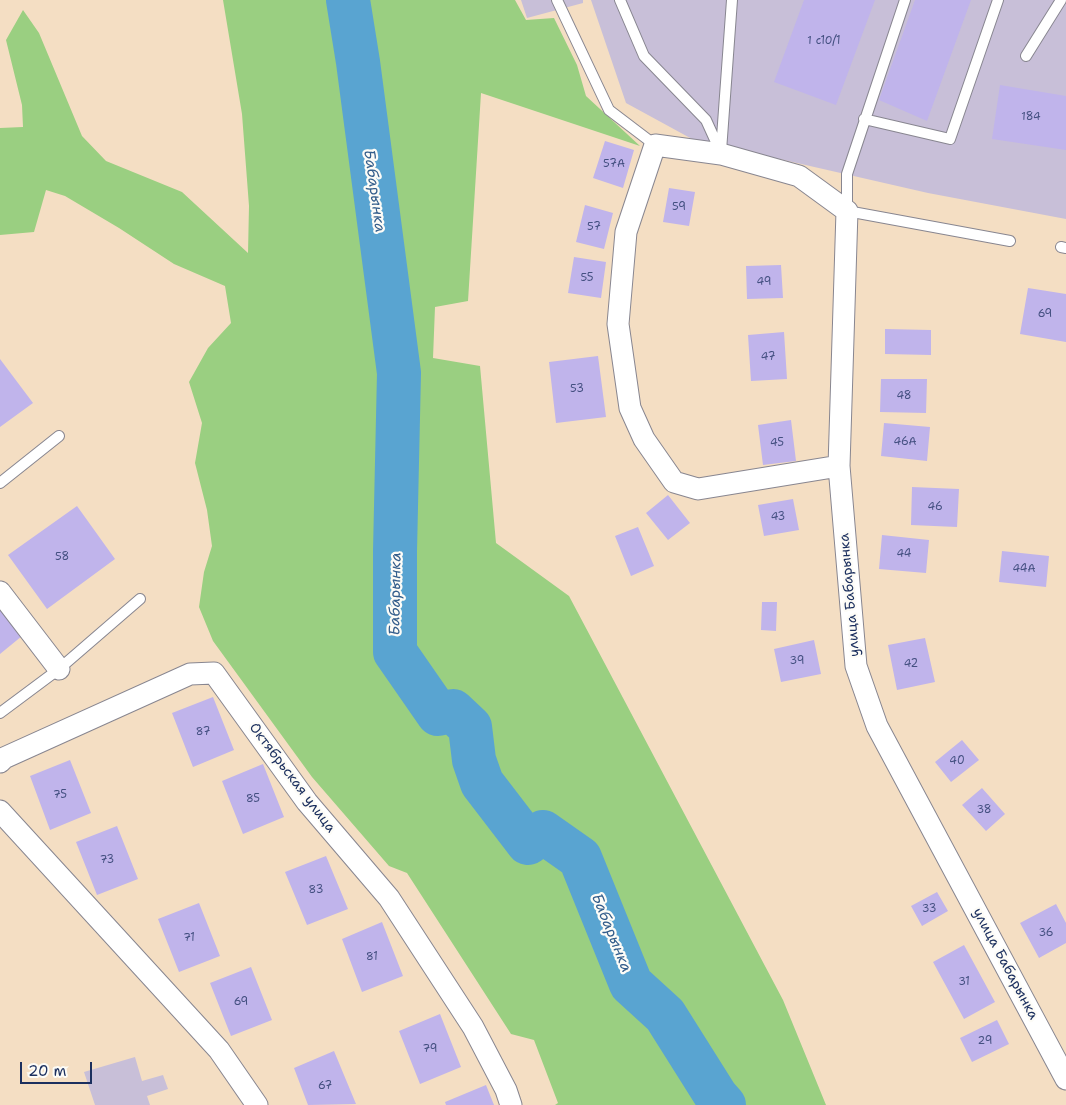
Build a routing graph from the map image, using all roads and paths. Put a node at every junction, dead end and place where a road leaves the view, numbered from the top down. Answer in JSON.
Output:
{"nodes":[{"id":1,"x":558,"y":0,"type":"edge"},
{"id":2,"x":620,"y":0,"type":"edge"},
{"id":3,"x":732,"y":0,"type":"edge"},
{"id":4,"x":905,"y":0,"type":"edge"},
{"id":5,"x":998,"y":0,"type":"edge"},
{"id":6,"x":1061,"y":0,"type":"edge"},
{"id":7,"x":1026,"y":56,"type":"dead end"},
{"id":8,"x":864,"y":119,"type":"junction"},
{"id":9,"x":655,"y":145,"type":"junction"},
{"id":10,"x":721,"y":154,"type":"junction"},
{"id":11,"x":847,"y":211,"type":"junction"},
{"id":12,"x":1010,"y":241,"type":"dead end"},
{"id":13,"x":59,"y":436,"type":"dead end"},
{"id":14,"x":838,"y":466,"type":"junction"},
{"id":15,"x":0,"y":483,"type":"edge"},
{"id":16,"x":0,"y":592,"type":"edge"},
{"id":17,"x":140,"y":599,"type":"dead end"},
{"id":18,"x":59,"y":669,"type":"junction"},
{"id":19,"x":0,"y":713,"type":"edge"},
{"id":20,"x":0,"y":762,"type":"edge"},
{"id":21,"x":0,"y":811,"type":"edge"},
{"id":22,"x":1066,"y":1079,"type":"edge"},
{"id":23,"x":257,"y":1105,"type":"edge"},
{"id":24,"x":511,"y":1105,"type":"edge"}],
"edges":[{"from":1,"to":9,"type":"lane"},
{"from":2,"to":10,"type":"lane"},
{"from":3,"to":10,"type":"lane"},
{"from":4,"to":8,"type":"lane"},
{"from":5,"to":8,"type":"lane"},
{"from":6,"to":7,"type":"lane"},
{"from":8,"to":11,"type":"lane"},
{"from":9,"to":10,"type":"street"},
{"from":9,"to":14,"type":"street"},
{"from":10,"to":11,"type":"street"},
{"from":11,"to":12,"type":"lane"},
{"from":11,"to":14,"type":"street","name":"улица Бабарынка"},
{"from":13,"to":15,"type":"lane"},
{"from":14,"to":22,"type":"street","name":"улица Бабарынка"},
{"from":16,"to":18,"type":"street"},
{"from":17,"to":18,"type":"lane"},
{"from":18,"to":19,"type":"lane"},
{"from":20,"to":24,"type":"street","name":"Октябрьская улица"},
{"from":21,"to":23,"type":"street"}]}
